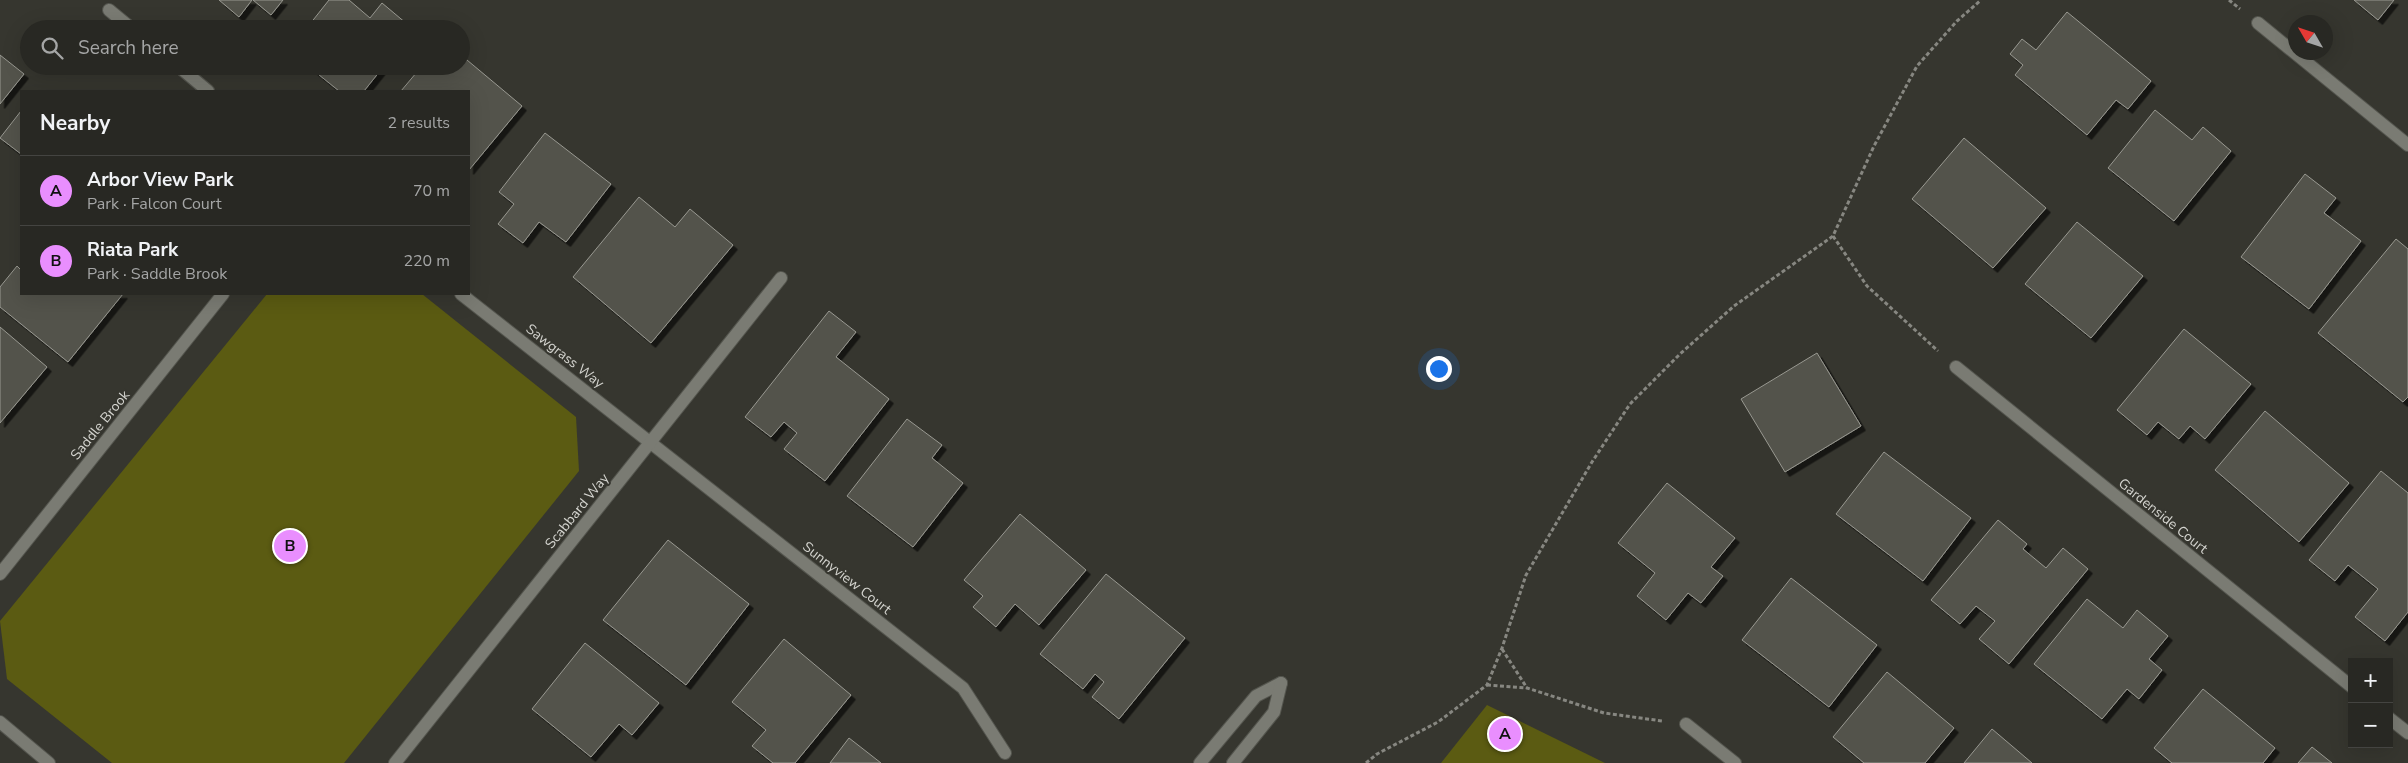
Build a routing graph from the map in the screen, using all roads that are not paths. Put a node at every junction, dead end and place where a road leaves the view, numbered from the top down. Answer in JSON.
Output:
{"nodes":[{"id":1,"x":109,"y":10,"type":"dead end"},
{"id":2,"x":121,"y":20,"type":"edge"},
{"id":3,"x":2258,"y":23,"type":"dead end"},
{"id":4,"x":189,"y":75,"type":"edge"},
{"id":5,"x":207,"y":90,"type":"edge"},
{"id":6,"x":2408,"y":145,"type":"edge"},
{"id":7,"x":781,"y":278,"type":"dead end"},
{"id":8,"x":222,"y":295,"type":"edge"},
{"id":9,"x":462,"y":295,"type":"edge"},
{"id":10,"x":1956,"y":367,"type":"road end"},
{"id":11,"x":650,"y":443,"type":"junction"},
{"id":12,"x":0,"y":574,"type":"edge"},
{"id":13,"x":2348,"y":685,"type":"edge"},
{"id":14,"x":2393,"y":721,"type":"edge"},
{"id":15,"x":0,"y":722,"type":"edge"},
{"id":16,"x":1686,"y":724,"type":"road end"},
{"id":17,"x":2408,"y":733,"type":"edge"},
{"id":18,"x":1005,"y":754,"type":"dead end"},
{"id":19,"x":49,"y":763,"type":"edge"},
{"id":20,"x":396,"y":763,"type":"edge"},
{"id":21,"x":1200,"y":763,"type":"edge"},
{"id":22,"x":1233,"y":763,"type":"edge"},
{"id":23,"x":1735,"y":763,"type":"edge"}],
"edges":[{"from":1,"to":2,"type":"street"},
{"from":3,"to":6,"type":"street"},
{"from":4,"to":5,"type":"street"},
{"from":7,"to":11,"type":"street","name":"Scabbard Way"},
{"from":8,"to":12,"type":"street","name":"Saddle Brook"},
{"from":9,"to":11,"type":"street","name":"Sawgrass Way"},
{"from":10,"to":13,"type":"street","name":"Gardenside Court"},
{"from":11,"to":18,"type":"street","name":"Sunnyview Court"},
{"from":11,"to":20,"type":"street","name":"Scabbard Way"},
{"from":14,"to":17,"type":"street"},
{"from":15,"to":19,"type":"street"},
{"from":16,"to":23,"type":"street"},
{"from":21,"to":22,"type":"street"}]}
